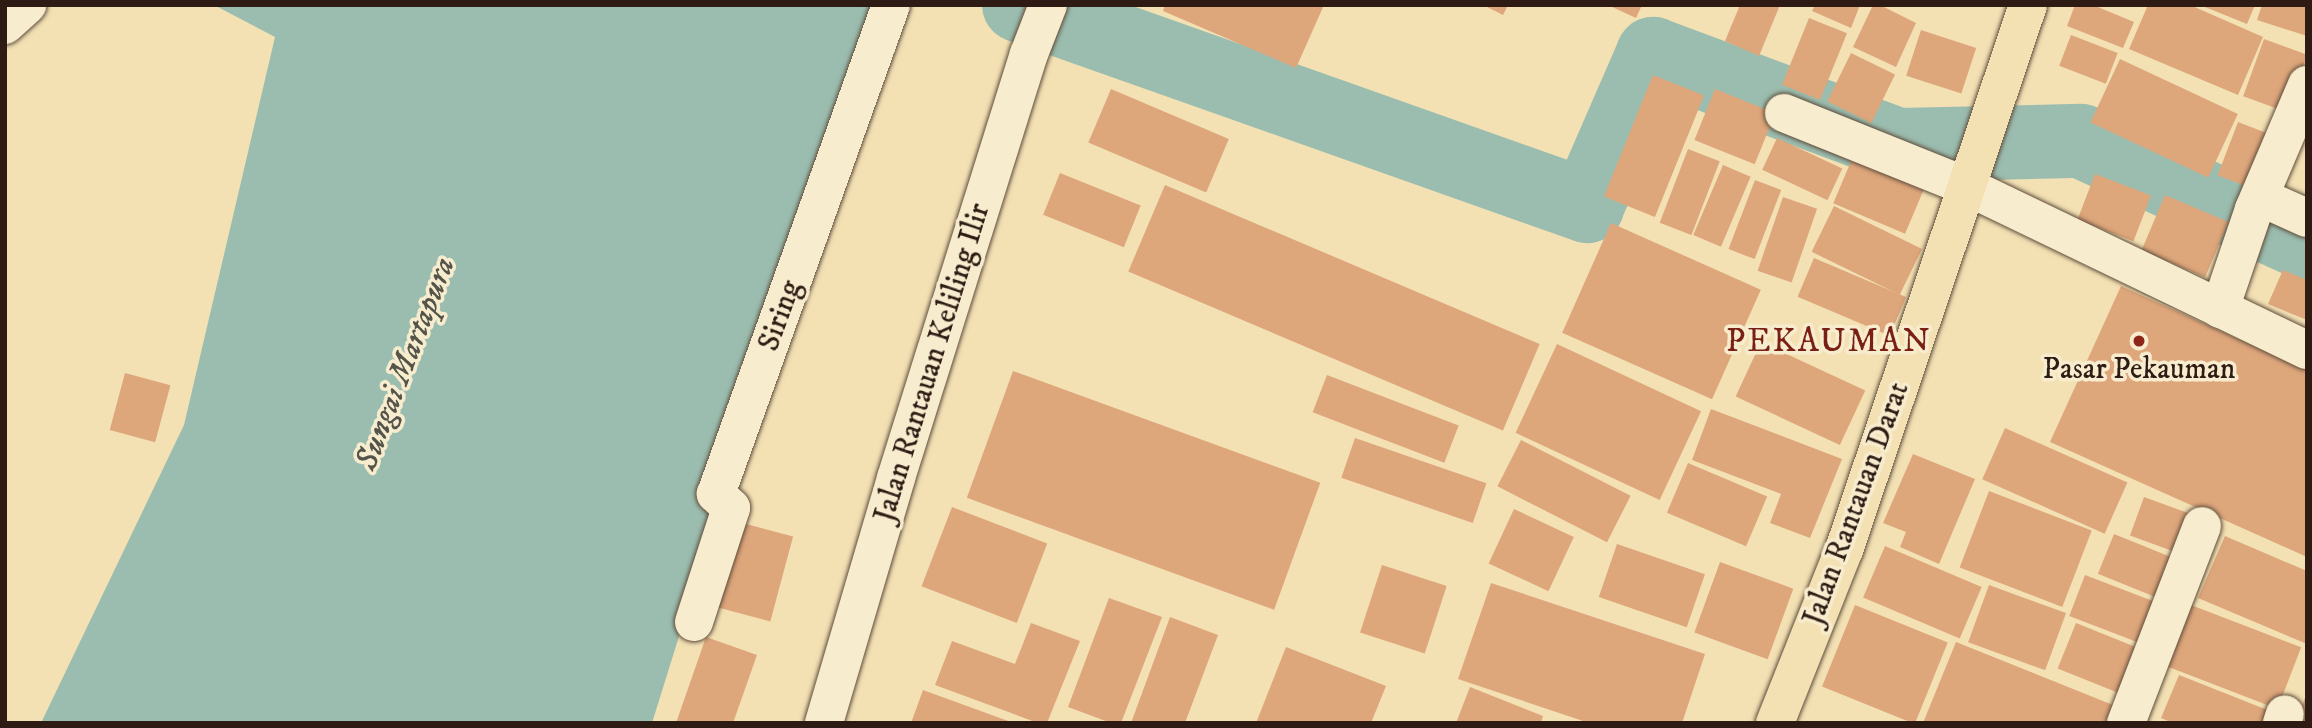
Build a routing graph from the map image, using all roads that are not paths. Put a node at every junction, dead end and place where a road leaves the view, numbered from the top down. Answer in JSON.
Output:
{"nodes":[{"id":1,"x":27,"y":5,"type":"edge"},
{"id":2,"x":891,"y":5,"type":"edge"},
{"id":3,"x":1048,"y":5,"type":"edge"},
{"id":4,"x":2028,"y":5,"type":"edge"},
{"id":5,"x":5,"y":25,"type":"edge"},
{"id":6,"x":2307,"y":85,"type":"edge"},
{"id":7,"x":1784,"y":113,"type":"dead end"},
{"id":8,"x":1971,"y":177,"type":"junction"},
{"id":9,"x":2257,"y":203,"type":"junction"},
{"id":10,"x":2307,"y":218,"type":"edge"},
{"id":11,"x":2220,"y":309,"type":"junction"},
{"id":12,"x":2307,"y":350,"type":"edge"},
{"id":13,"x":2202,"y":526,"type":"dead end"},
{"id":14,"x":694,"y":622,"type":"dead end"},
{"id":15,"x":824,"y":723,"type":"edge"},
{"id":16,"x":1775,"y":723,"type":"edge"},
{"id":17,"x":2126,"y":723,"type":"edge"}],
"edges":[{"from":1,"to":5,"type":"street"},
{"from":2,"to":14,"type":"street","name":"Siring"},
{"from":3,"to":15,"type":"street","name":"Jalan Rantauan Keliling Ilir"},
{"from":4,"to":8,"type":"main road","name":"Jalan Rantauan Darat"},
{"from":6,"to":9,"type":"street"},
{"from":7,"to":8,"type":"street"},
{"from":8,"to":11,"type":"street"},
{"from":8,"to":16,"type":"main road","name":"Jalan Rantauan Darat"},
{"from":9,"to":10,"type":"street"},
{"from":9,"to":11,"type":"street"},
{"from":11,"to":12,"type":"street"},
{"from":13,"to":17,"type":"street"}]}
